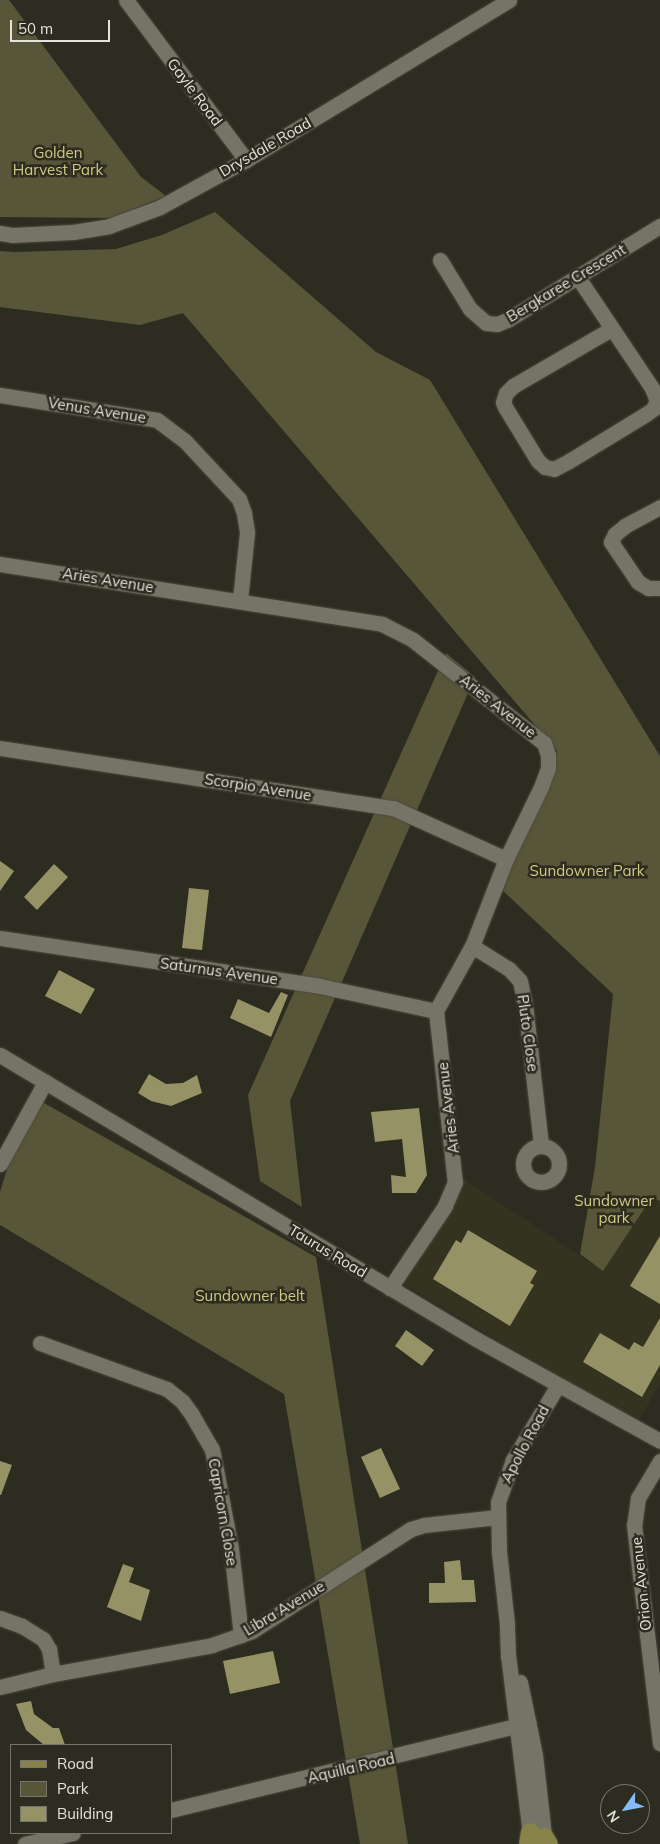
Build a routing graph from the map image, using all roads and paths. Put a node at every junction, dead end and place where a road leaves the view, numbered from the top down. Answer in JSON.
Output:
{"nodes":[{"id":1,"x":126,"y":0,"type":"edge"},
{"id":2,"x":509,"y":0,"type":"edge"},
{"id":3,"x":246,"y":160,"type":"junction"},
{"id":4,"x":660,"y":226,"type":"edge"},
{"id":5,"x":0,"y":233,"type":"edge"},
{"id":6,"x":440,"y":260,"type":"dead end"},
{"id":7,"x":577,"y":276,"type":"junction"},
{"id":8,"x":611,"y":329,"type":"junction"},
{"id":9,"x":0,"y":395,"type":"edge"},
{"id":10,"x":660,"y":507,"type":"edge"},
{"id":11,"x":0,"y":564,"type":"edge"},
{"id":12,"x":660,"y":588,"type":"edge"},
{"id":13,"x":240,"y":600,"type":"junction"},
{"id":14,"x":0,"y":748,"type":"edge"},
{"id":15,"x":506,"y":859,"type":"junction"},
{"id":16,"x":0,"y":938,"type":"edge"},
{"id":17,"x":472,"y":946,"type":"junction"},
{"id":18,"x":436,"y":1011,"type":"junction"},
{"id":19,"x":0,"y":1055,"type":"edge"},
{"id":20,"x":45,"y":1082,"type":"junction"},
{"id":21,"x":542,"y":1145,"type":"dead end"},
{"id":22,"x":0,"y":1164,"type":"edge"},
{"id":23,"x":390,"y":1288,"type":"junction"},
{"id":24,"x":40,"y":1343,"type":"dead end"},
{"id":25,"x":558,"y":1386,"type":"junction"},
{"id":26,"x":660,"y":1441,"type":"edge"},
{"id":27,"x":660,"y":1461,"type":"edge"},
{"id":28,"x":498,"y":1517,"type":"junction"},
{"id":29,"x":0,"y":1618,"type":"edge"},
{"id":30,"x":241,"y":1635,"type":"junction"},
{"id":31,"x":53,"y":1674,"type":"junction"},
{"id":32,"x":0,"y":1687,"type":"edge"},
{"id":33,"x":523,"y":1724,"type":"junction"},
{"id":34,"x":660,"y":1743,"type":"edge"},
{"id":35,"x":172,"y":1810,"type":"edge"},
{"id":36,"x":69,"y":1834,"type":"edge"},
{"id":37,"x":538,"y":1841,"type":"edge"},
{"id":38,"x":25,"y":1844,"type":"edge"}],
"edges":[{"from":1,"to":3,"type":"street","name":"Gayle Road"},
{"from":2,"to":3,"type":"street","name":"Drysdale Road"},
{"from":3,"to":5,"type":"street","name":"Drysdale Road"},
{"from":4,"to":7,"type":"street","name":"Bergkaree Crescent"},
{"from":6,"to":7,"type":"street","name":"Bergkaree Crescent"},
{"from":7,"to":8,"type":"street"},
{"from":8,"to":8,"type":"street"},
{"from":9,"to":13,"type":"street","name":"Venus Avenue"},
{"from":10,"to":12,"type":"street"},
{"from":11,"to":13,"type":"street","name":"Aries Avenue"},
{"from":13,"to":15,"type":"street","name":"Aries Avenue"},
{"from":14,"to":15,"type":"street","name":"Scorpio Avenue"},
{"from":15,"to":17,"type":"street","name":"Aries Avenue"},
{"from":16,"to":18,"type":"street","name":"Saturnus Avenue"},
{"from":17,"to":18,"type":"street","name":"Aries Avenue"},
{"from":17,"to":21,"type":"street","name":"Pluto Close"},
{"from":18,"to":23,"type":"street","name":"Aries Avenue"},
{"from":19,"to":20,"type":"street","name":"Taurus Road"},
{"from":20,"to":22,"type":"street"},
{"from":20,"to":23,"type":"street","name":"Taurus Road"},
{"from":23,"to":25,"type":"street","name":"Taurus Road"},
{"from":24,"to":30,"type":"street","name":"Capricorn Close"},
{"from":25,"to":26,"type":"street","name":"Taurus Road"},
{"from":25,"to":28,"type":"street","name":"Apollo Road"},
{"from":27,"to":34,"type":"street","name":"Orion Avenue"},
{"from":28,"to":30,"type":"street","name":"Libra Avenue"},
{"from":28,"to":33,"type":"street","name":"Apollo Road"},
{"from":29,"to":31,"type":"street"},
{"from":30,"to":31,"type":"street","name":"Libra Avenue"},
{"from":31,"to":32,"type":"street","name":"Libra Avenue"},
{"from":33,"to":35,"type":"street","name":"Aquilla Road"},
{"from":33,"to":37,"type":"street","name":"Apollo Road"},
{"from":36,"to":38,"type":"street"}]}
